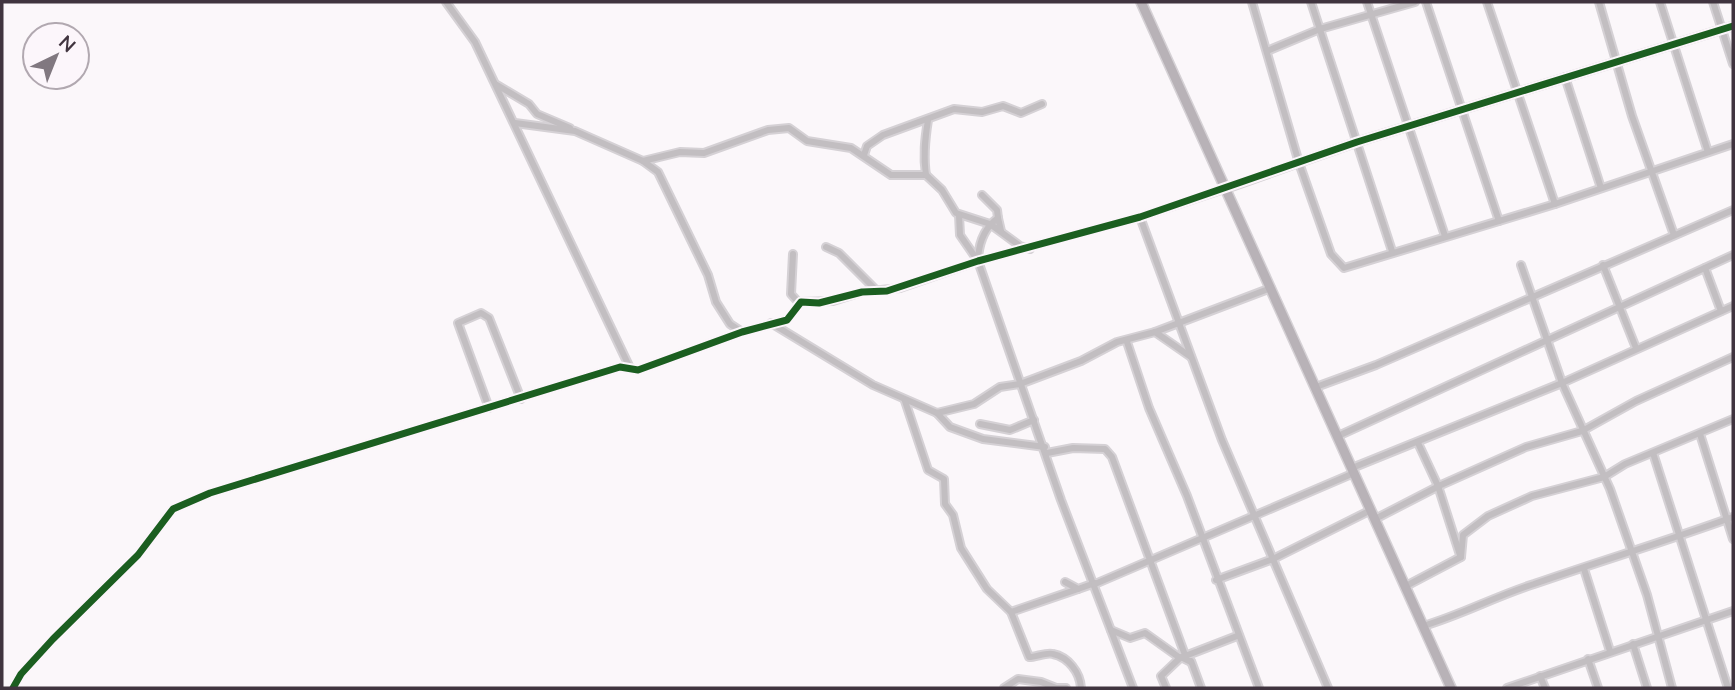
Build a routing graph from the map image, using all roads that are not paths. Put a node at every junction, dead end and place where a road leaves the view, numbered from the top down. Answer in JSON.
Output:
{"nodes":[{"id":1,"x":446,"y":2,"type":"edge"},
{"id":2,"x":1141,"y":2,"type":"edge"},
{"id":3,"x":1252,"y":2,"type":"edge"},
{"id":4,"x":1311,"y":2,"type":"edge"},
{"id":5,"x":1367,"y":2,"type":"edge"},
{"id":6,"x":1415,"y":2,"type":"edge"},
{"id":7,"x":1426,"y":2,"type":"edge"},
{"id":8,"x":1487,"y":2,"type":"edge"},
{"id":9,"x":1599,"y":2,"type":"edge"},
{"id":10,"x":1660,"y":2,"type":"edge"},
{"id":11,"x":1713,"y":2,"type":"edge"},
{"id":12,"x":1372,"y":15,"type":"junction"},
{"id":13,"x":1733,"y":26,"type":"edge"},
{"id":14,"x":1320,"y":29,"type":"junction"},
{"id":15,"x":1722,"y":29,"type":"junction"},
{"id":16,"x":1673,"y":44,"type":"junction"},
{"id":17,"x":1267,"y":51,"type":"junction"},
{"id":18,"x":1616,"y":61,"type":"junction"},
{"id":19,"x":1733,"y":64,"type":"edge"},
{"id":20,"x":1565,"y":77,"type":"junction"},
{"id":21,"x":496,"y":85,"type":"junction"},
{"id":22,"x":1515,"y":93,"type":"junction"},
{"id":23,"x":1042,"y":104,"type":"dead end"},
{"id":24,"x":1460,"y":110,"type":"junction"},
{"id":25,"x":928,"y":120,"type":"junction"},
{"id":26,"x":515,"y":123,"type":"junction"},
{"id":27,"x":1407,"y":126,"type":"junction"},
{"id":28,"x":575,"y":131,"type":"junction"},
{"id":29,"x":1357,"y":142,"type":"junction"},
{"id":30,"x":1733,"y":144,"type":"edge"},
{"id":31,"x":1708,"y":152,"type":"junction"},
{"id":32,"x":864,"y":155,"type":"junction"},
{"id":33,"x":643,"y":161,"type":"junction"},
{"id":34,"x":1299,"y":163,"type":"junction"},
{"id":35,"x":1651,"y":173,"type":"junction"},
{"id":36,"x":926,"y":175,"type":"junction"},
{"id":37,"x":1227,"y":188,"type":"junction"},
{"id":38,"x":1601,"y":188,"type":"junction"},
{"id":39,"x":982,"y":195,"type":"dead end"},
{"id":40,"x":1555,"y":204,"type":"junction"},
{"id":41,"x":1733,"y":210,"type":"edge"},
{"id":42,"x":959,"y":215,"type":"junction"},
{"id":43,"x":1140,"y":217,"type":"junction"},
{"id":44,"x":998,"y":218,"type":"junction"},
{"id":45,"x":1499,"y":221,"type":"junction"},
{"id":46,"x":990,"y":224,"type":"junction"},
{"id":47,"x":1001,"y":231,"type":"junction"},
{"id":48,"x":1674,"y":235,"type":"junction"},
{"id":49,"x":1445,"y":236,"type":"junction"},
{"id":50,"x":826,"y":247,"type":"dead end"},
{"id":51,"x":1030,"y":249,"type":"junction"},
{"id":52,"x":1392,"y":251,"type":"junction"},
{"id":53,"x":793,"y":254,"type":"dead end"},
{"id":54,"x":1733,"y":255,"type":"edge"},
{"id":55,"x":978,"y":261,"type":"junction"},
{"id":56,"x":1521,"y":265,"type":"dead end"},
{"id":57,"x":1603,"y":265,"type":"junction"},
{"id":58,"x":1705,"y":268,"type":"junction"},
{"id":59,"x":1271,"y":288,"type":"junction"},
{"id":60,"x":877,"y":291,"type":"junction"},
{"id":61,"x":1532,"y":297,"type":"junction"},
{"id":62,"x":799,"y":303,"type":"junction"},
{"id":63,"x":1620,"y":306,"type":"junction"},
{"id":64,"x":1733,"y":306,"type":"edge"},
{"id":65,"x":1721,"y":311,"type":"junction"},
{"id":66,"x":1178,"y":322,"type":"junction"},
{"id":67,"x":771,"y":323,"type":"junction"},
{"id":68,"x":742,"y":332,"type":"junction"},
{"id":69,"x":1155,"y":332,"type":"junction"},
{"id":70,"x":1546,"y":340,"type":"junction"},
{"id":71,"x":1127,"y":342,"type":"junction"},
{"id":72,"x":1636,"y":348,"type":"junction"},
{"id":73,"x":1191,"y":357,"type":"junction"},
{"id":74,"x":1733,"y":357,"type":"edge"},
{"id":75,"x":631,"y":368,"type":"junction"},
{"id":76,"x":1562,"y":383,"type":"junction"},
{"id":77,"x":1020,"y":384,"type":"junction"},
{"id":78,"x":1316,"y":387,"type":"junction"},
{"id":79,"x":521,"y":399,"type":"junction"},
{"id":80,"x":905,"y":401,"type":"junction"},
{"id":81,"x":489,"y":408,"type":"junction"},
{"id":82,"x":937,"y":413,"type":"junction"},
{"id":83,"x":1733,"y":419,"type":"edge"},
{"id":84,"x":1034,"y":420,"type":"junction"},
{"id":85,"x":980,"y":424,"type":"dead end"},
{"id":86,"x":1582,"y":431,"type":"junction"},
{"id":87,"x":1700,"y":434,"type":"junction"},
{"id":88,"x":1338,"y":436,"type":"junction"},
{"id":89,"x":1418,"y":443,"type":"junction"},
{"id":90,"x":1046,"y":450,"type":"junction"},
{"id":91,"x":1653,"y":453,"type":"junction"},
{"id":92,"x":1353,"y":470,"type":"junction"},
{"id":93,"x":1604,"y":477,"type":"junction"},
{"id":94,"x":1438,"y":486,"type":"junction"},
{"id":95,"x":1373,"y":514,"type":"junction"},
{"id":96,"x":1254,"y":515,"type":"junction"},
{"id":97,"x":1730,"y":518,"type":"edge"},
{"id":98,"x":1202,"y":536,"type":"junction"},
{"id":99,"x":1680,"y":536,"type":"junction"},
{"id":100,"x":1733,"y":539,"type":"edge"},
{"id":101,"x":1632,"y":552,"type":"junction"},
{"id":102,"x":1461,"y":556,"type":"junction"},
{"id":103,"x":1150,"y":559,"type":"junction"},
{"id":104,"x":1273,"y":559,"type":"junction"},
{"id":105,"x":1584,"y":569,"type":"junction"},
{"id":106,"x":1216,"y":580,"type":"junction"},
{"id":107,"x":1065,"y":582,"type":"dead end"},
{"id":108,"x":1095,"y":584,"type":"junction"},
{"id":109,"x":1406,"y":586,"type":"junction"},
{"id":110,"x":1078,"y":589,"type":"junction"},
{"id":111,"x":1733,"y":611,"type":"edge"},
{"id":112,"x":1011,"y":612,"type":"junction"},
{"id":113,"x":1707,"y":620,"type":"junction"},
{"id":114,"x":1423,"y":625,"type":"junction"},
{"id":115,"x":1111,"y":629,"type":"junction"},
{"id":116,"x":1237,"y":636,"type":"junction"},
{"id":117,"x":1659,"y":636,"type":"junction"},
{"id":118,"x":1633,"y":644,"type":"junction"},
{"id":119,"x":1611,"y":651,"type":"junction"},
{"id":120,"x":1186,"y":655,"type":"junction"},
{"id":121,"x":1588,"y":659,"type":"junction"},
{"id":122,"x":1540,"y":676,"type":"junction"},
{"id":123,"x":13,"y":688,"type":"edge"},
{"id":124,"x":1004,"y":688,"type":"edge"},
{"id":125,"x":1057,"y":688,"type":"edge"},
{"id":126,"x":1066,"y":688,"type":"edge"},
{"id":127,"x":1081,"y":688,"type":"edge"},
{"id":128,"x":1133,"y":688,"type":"edge"},
{"id":129,"x":1166,"y":688,"type":"edge"},
{"id":130,"x":1201,"y":688,"type":"edge"},
{"id":131,"x":1259,"y":688,"type":"edge"},
{"id":132,"x":1328,"y":688,"type":"edge"},
{"id":133,"x":1451,"y":688,"type":"edge"},
{"id":134,"x":1507,"y":688,"type":"edge"},
{"id":135,"x":1545,"y":688,"type":"edge"},
{"id":136,"x":1598,"y":688,"type":"edge"},
{"id":137,"x":1647,"y":688,"type":"edge"},
{"id":138,"x":1672,"y":688,"type":"edge"},
{"id":139,"x":1728,"y":688,"type":"edge"}],
"edges":[{"from":1,"to":21,"type":"street"},
{"from":2,"to":37,"type":"main road"},
{"from":3,"to":17,"type":"street"},
{"from":4,"to":14,"type":"street"},
{"from":5,"to":12,"type":"street"},
{"from":6,"to":12,"type":"street"},
{"from":7,"to":24,"type":"street"},
{"from":8,"to":22,"type":"street"},
{"from":9,"to":18,"type":"street"},
{"from":10,"to":16,"type":"street"},
{"from":11,"to":15,"type":"street"},
{"from":12,"to":14,"type":"street"},
{"from":12,"to":27,"type":"street"},
{"from":13,"to":15,"type":"street"},
{"from":14,"to":17,"type":"street"},
{"from":14,"to":29,"type":"street"},
{"from":15,"to":16,"type":"street"},
{"from":15,"to":19,"type":"street"},
{"from":16,"to":18,"type":"street"},
{"from":16,"to":31,"type":"street"},
{"from":17,"to":34,"type":"street"},
{"from":18,"to":20,"type":"street"},
{"from":18,"to":35,"type":"street"},
{"from":20,"to":22,"type":"street"},
{"from":20,"to":38,"type":"street"},
{"from":21,"to":26,"type":"street"},
{"from":21,"to":28,"type":"street"},
{"from":22,"to":24,"type":"street"},
{"from":22,"to":40,"type":"street"},
{"from":23,"to":25,"type":"street"},
{"from":24,"to":27,"type":"street"},
{"from":24,"to":45,"type":"street"},
{"from":25,"to":32,"type":"street"},
{"from":25,"to":36,"type":"street"},
{"from":26,"to":28,"type":"street"},
{"from":26,"to":75,"type":"street"},
{"from":27,"to":29,"type":"street"},
{"from":27,"to":49,"type":"street"},
{"from":28,"to":33,"type":"street"},
{"from":29,"to":34,"type":"street"},
{"from":29,"to":52,"type":"street"},
{"from":30,"to":31,"type":"street"},
{"from":31,"to":35,"type":"street"},
{"from":32,"to":33,"type":"street"},
{"from":32,"to":36,"type":"street"},
{"from":33,"to":68,"type":"street"},
{"from":34,"to":37,"type":"street"},
{"from":34,"to":52,"type":"street"},
{"from":35,"to":38,"type":"street"},
{"from":35,"to":48,"type":"street"},
{"from":36,"to":42,"type":"street"},
{"from":37,"to":43,"type":"street"},
{"from":37,"to":59,"type":"main road"},
{"from":38,"to":40,"type":"street"},
{"from":39,"to":44,"type":"street"},
{"from":40,"to":45,"type":"street"},
{"from":41,"to":48,"type":"street"},
{"from":42,"to":46,"type":"street"},
{"from":42,"to":55,"type":"street"},
{"from":43,"to":51,"type":"street"},
{"from":43,"to":66,"type":"street"},
{"from":44,"to":46,"type":"street"},
{"from":44,"to":47,"type":"street"},
{"from":45,"to":49,"type":"street"},
{"from":46,"to":47,"type":"street"},
{"from":46,"to":55,"type":"street"},
{"from":47,"to":51,"type":"street"},
{"from":48,"to":57,"type":"street"},
{"from":49,"to":52,"type":"street"},
{"from":50,"to":60,"type":"street"},
{"from":51,"to":55,"type":"street"},
{"from":53,"to":62,"type":"street"},
{"from":54,"to":58,"type":"street"},
{"from":55,"to":60,"type":"street"},
{"from":55,"to":77,"type":"street"},
{"from":56,"to":61,"type":"street"},
{"from":57,"to":61,"type":"street"},
{"from":57,"to":63,"type":"street"},
{"from":58,"to":63,"type":"street"},
{"from":58,"to":65,"type":"street"},
{"from":59,"to":66,"type":"street"},
{"from":59,"to":78,"type":"main road"},
{"from":60,"to":62,"type":"street"},
{"from":61,"to":70,"type":"street"},
{"from":61,"to":78,"type":"street"},
{"from":62,"to":67,"type":"street"},
{"from":63,"to":70,"type":"street"},
{"from":63,"to":72,"type":"street"},
{"from":64,"to":65,"type":"street"},
{"from":65,"to":72,"type":"street"},
{"from":66,"to":69,"type":"street"},
{"from":66,"to":73,"type":"street"},
{"from":67,"to":68,"type":"street"},
{"from":67,"to":80,"type":"street"},
{"from":68,"to":75,"type":"street"},
{"from":69,"to":71,"type":"street"},
{"from":69,"to":73,"type":"street"},
{"from":70,"to":76,"type":"street"},
{"from":70,"to":88,"type":"street"},
{"from":71,"to":77,"type":"street"},
{"from":71,"to":98,"type":"street"},
{"from":72,"to":76,"type":"street"},
{"from":73,"to":96,"type":"street"},
{"from":74,"to":86,"type":"street"},
{"from":75,"to":79,"type":"street"},
{"from":76,"to":86,"type":"street"},
{"from":76,"to":89,"type":"street"},
{"from":77,"to":82,"type":"street"},
{"from":77,"to":84,"type":"street"},
{"from":78,"to":88,"type":"main road"},
{"from":79,"to":81,"type":"street"},
{"from":79,"to":81,"type":"street"},
{"from":80,"to":82,"type":"street"},
{"from":80,"to":112,"type":"street"},
{"from":81,"to":123,"type":"street"},
{"from":82,"to":90,"type":"street"},
{"from":83,"to":87,"type":"street"},
{"from":84,"to":85,"type":"street"},
{"from":84,"to":90,"type":"street"},
{"from":86,"to":93,"type":"street"},
{"from":86,"to":94,"type":"street"},
{"from":87,"to":91,"type":"street"},
{"from":87,"to":97,"type":"street"},
{"from":88,"to":92,"type":"main road"},
{"from":89,"to":92,"type":"street"},
{"from":89,"to":94,"type":"street"},
{"from":90,"to":103,"type":"street"},
{"from":90,"to":108,"type":"street"},
{"from":91,"to":93,"type":"street"},
{"from":91,"to":99,"type":"street"},
{"from":92,"to":95,"type":"main road"},
{"from":92,"to":96,"type":"street"},
{"from":93,"to":101,"type":"street"},
{"from":93,"to":102,"type":"street"},
{"from":94,"to":95,"type":"street"},
{"from":94,"to":102,"type":"street"},
{"from":95,"to":104,"type":"street"},
{"from":95,"to":109,"type":"main road"},
{"from":96,"to":98,"type":"street"},
{"from":96,"to":104,"type":"street"},
{"from":97,"to":99,"type":"street"},
{"from":97,"to":100,"type":"street"},
{"from":98,"to":103,"type":"street"},
{"from":98,"to":106,"type":"street"},
{"from":99,"to":101,"type":"street"},
{"from":99,"to":113,"type":"street"},
{"from":101,"to":105,"type":"street"},
{"from":101,"to":117,"type":"street"},
{"from":102,"to":109,"type":"street"},
{"from":103,"to":108,"type":"street"},
{"from":103,"to":120,"type":"street"},
{"from":104,"to":106,"type":"street"},
{"from":104,"to":132,"type":"street"},
{"from":105,"to":114,"type":"street"},
{"from":105,"to":119,"type":"street"},
{"from":106,"to":116,"type":"street"},
{"from":107,"to":110,"type":"street"},
{"from":108,"to":110,"type":"street"},
{"from":108,"to":115,"type":"street"},
{"from":109,"to":114,"type":"main road"},
{"from":110,"to":112,"type":"street"},
{"from":111,"to":113,"type":"street"},
{"from":112,"to":127,"type":"street"},
{"from":113,"to":117,"type":"street"},
{"from":113,"to":139,"type":"street"},
{"from":114,"to":133,"type":"main road"},
{"from":115,"to":120,"type":"street"},
{"from":115,"to":128,"type":"street"},
{"from":116,"to":120,"type":"street"},
{"from":116,"to":131,"type":"street"},
{"from":117,"to":118,"type":"street"},
{"from":117,"to":138,"type":"street"},
{"from":118,"to":119,"type":"street"},
{"from":118,"to":137,"type":"street"},
{"from":119,"to":121,"type":"street"},
{"from":120,"to":129,"type":"street"},
{"from":120,"to":130,"type":"street"},
{"from":121,"to":122,"type":"street"},
{"from":121,"to":136,"type":"street"},
{"from":122,"to":134,"type":"street"},
{"from":122,"to":135,"type":"street"},
{"from":124,"to":125,"type":"street"},
{"from":125,"to":126,"type":"street"}]}
